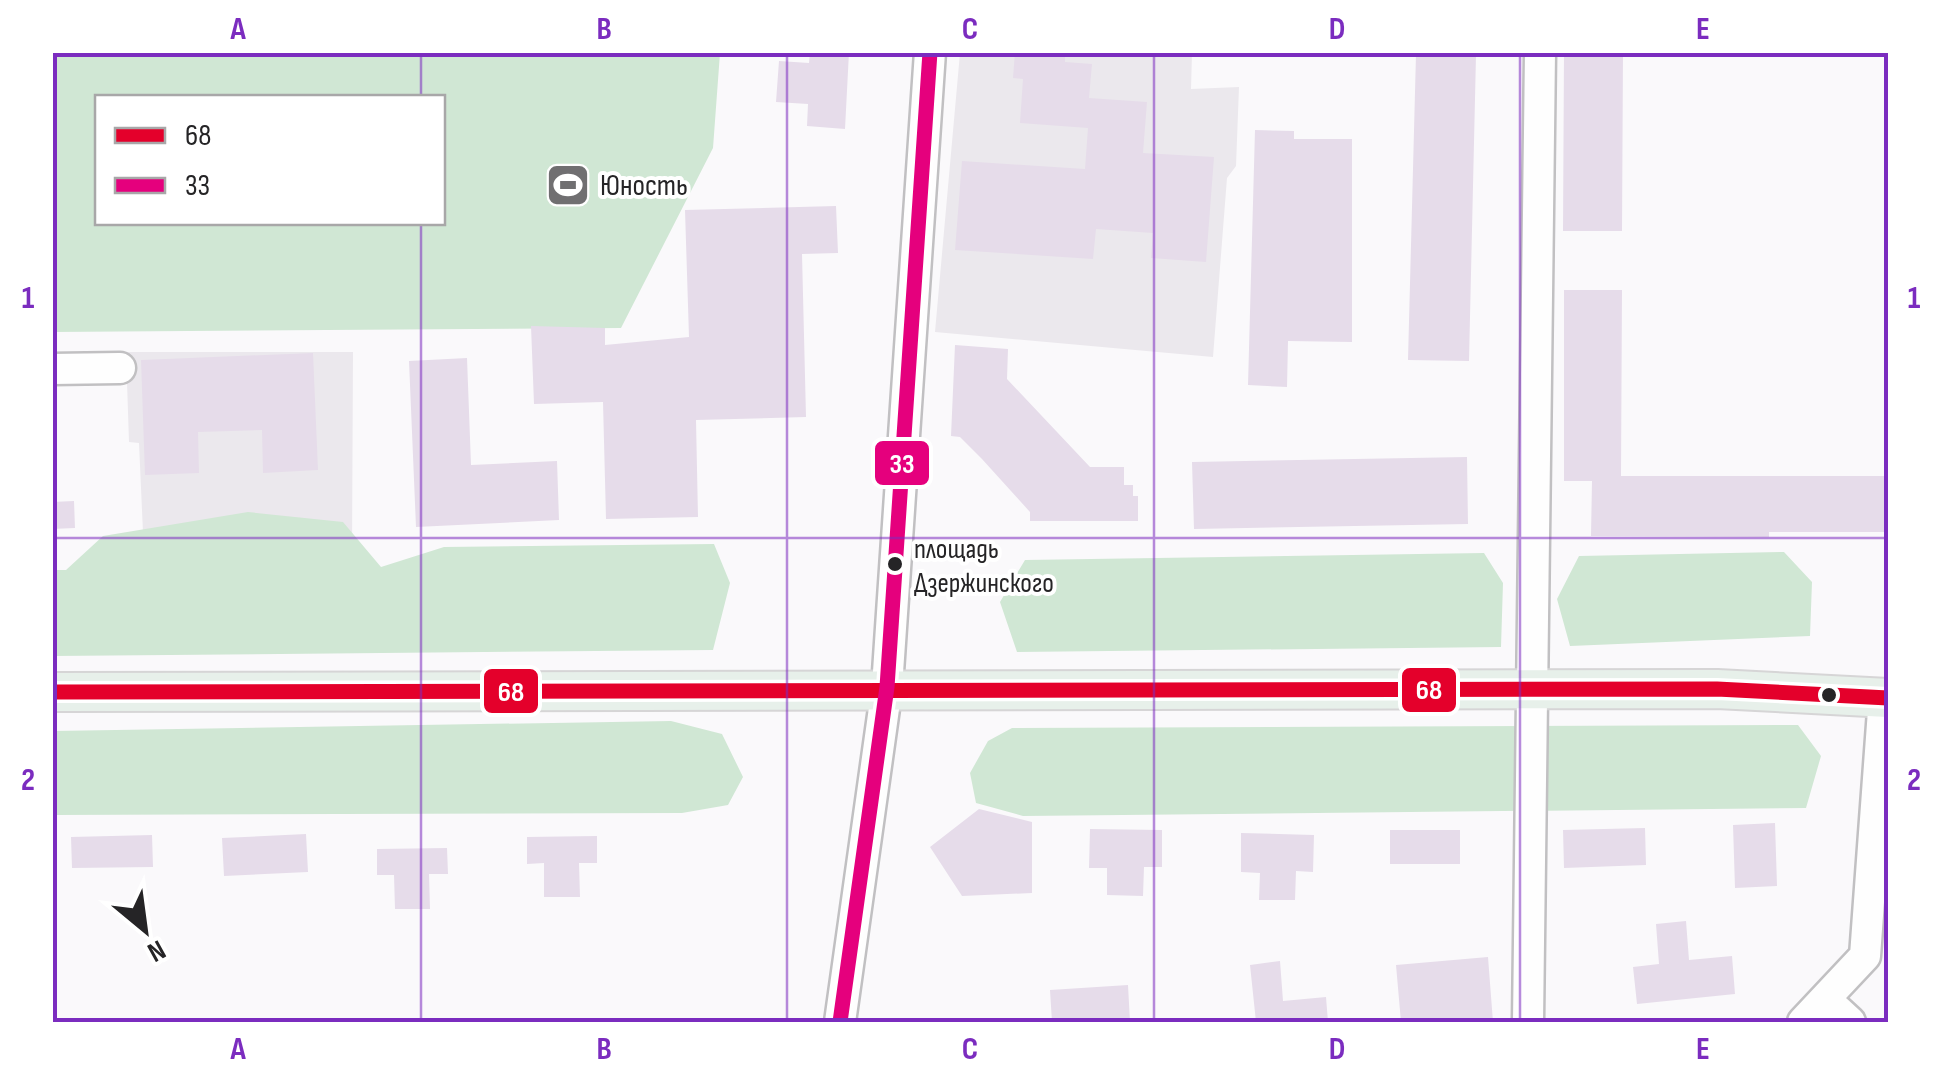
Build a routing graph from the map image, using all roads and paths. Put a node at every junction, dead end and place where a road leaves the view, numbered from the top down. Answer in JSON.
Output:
{"nodes":[{"id":1,"x":930,"y":52,"type":"edge"},
{"id":2,"x":1540,"y":52,"type":"edge"},
{"id":3,"x":120,"y":368,"type":"dead end"},
{"id":4,"x":52,"y":370,"type":"edge"},
{"id":5,"x":887,"y":687,"type":"junction"},
{"id":6,"x":1531,"y":690,"type":"junction"},
{"id":7,"x":52,"y":692,"type":"edge"},
{"id":8,"x":1886,"y":698,"type":"edge"},
{"id":9,"x":1884,"y":788,"type":"edge"},
{"id":10,"x":1825,"y":999,"type":"junction"},
{"id":11,"x":840,"y":1022,"type":"edge"},
{"id":12,"x":1528,"y":1022,"type":"edge"},
{"id":13,"x":1802,"y":1022,"type":"edge"},
{"id":14,"x":1850,"y":1022,"type":"edge"}],
"edges":[{"from":1,"to":5,"type":"street"},
{"from":2,"to":6,"type":"street"},
{"from":3,"to":4,"type":"street"},
{"from":5,"to":6,"type":"main road"},
{"from":5,"to":7,"type":"main road"},
{"from":5,"to":11,"type":"street"},
{"from":6,"to":8,"type":"main road"},
{"from":6,"to":12,"type":"street"},
{"from":8,"to":9,"type":"street"},
{"from":9,"to":10,"type":"street"},
{"from":10,"to":13,"type":"street"},
{"from":10,"to":14,"type":"street"}]}
